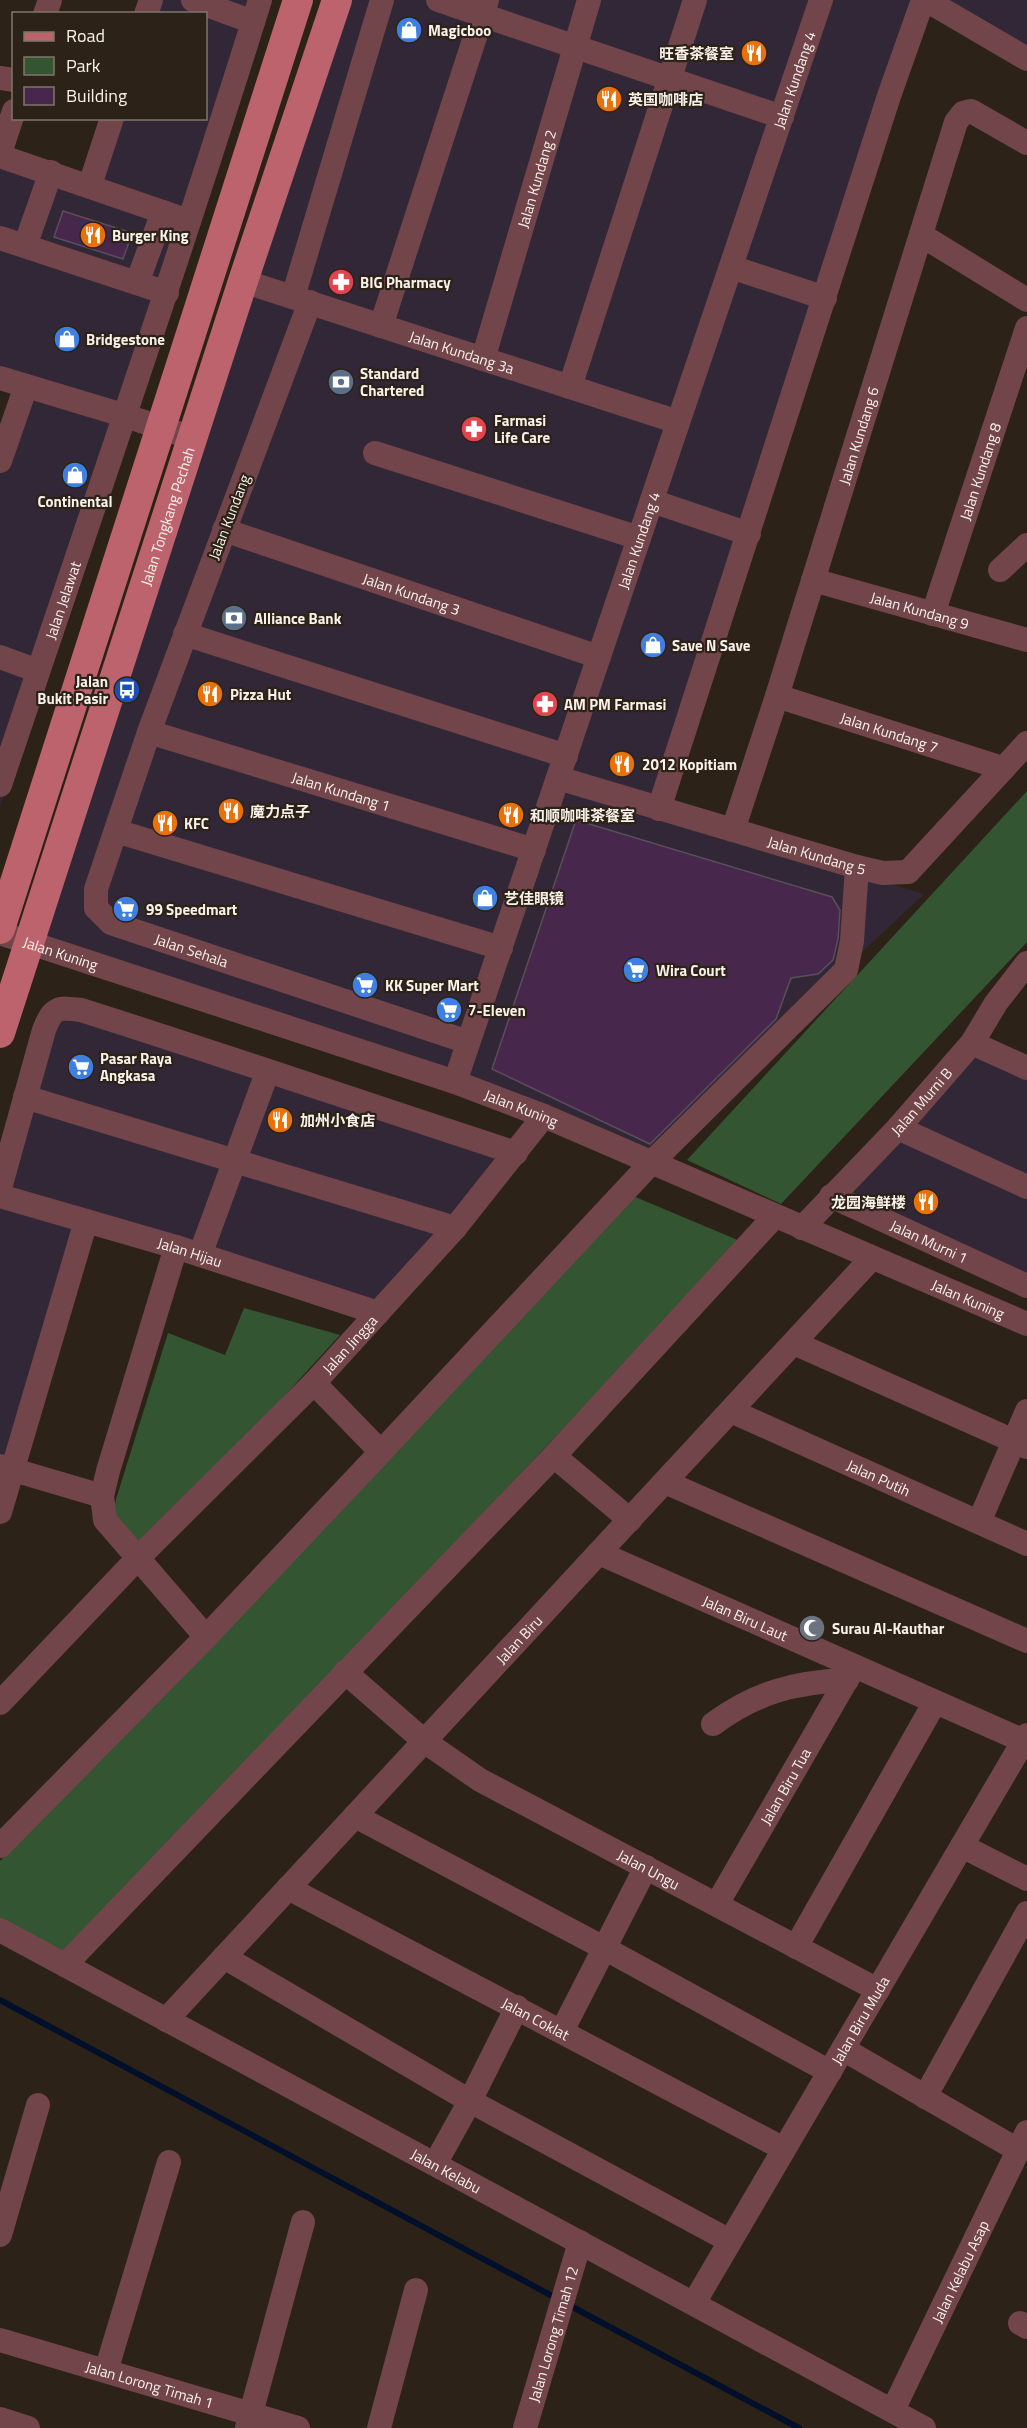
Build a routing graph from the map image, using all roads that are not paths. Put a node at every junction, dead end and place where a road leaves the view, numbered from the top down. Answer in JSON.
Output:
{"nodes":[{"id":1,"x":193,"y":0,"type":"edge"},
{"id":2,"x":298,"y":0,"type":"edge"},
{"id":3,"x":336,"y":0,"type":"edge"},
{"id":4,"x":382,"y":0,"type":"edge"},
{"id":5,"x":438,"y":0,"type":"edge"},
{"id":6,"x":589,"y":0,"type":"edge"},
{"id":7,"x":695,"y":0,"type":"edge"},
{"id":8,"x":821,"y":0,"type":"edge"},
{"id":9,"x":924,"y":0,"type":"edge"},
{"id":10,"x":485,"y":8,"type":"edge"},
{"id":11,"x":257,"y":11,"type":"edge"},
{"id":12,"x":574,"y":46,"type":"junction"},
{"id":13,"x":1027,"y":59,"type":"edge"},
{"id":14,"x":669,"y":79,"type":"junction"},
{"id":15,"x":12,"y":117,"type":"edge"},
{"id":16,"x":782,"y":117,"type":"junction"},
{"id":17,"x":111,"y":120,"type":"edge"},
{"id":18,"x":1027,"y":144,"type":"edge"},
{"id":19,"x":0,"y":154,"type":"edge"},
{"id":20,"x":51,"y":172,"type":"junction"},
{"id":21,"x":90,"y":185,"type":"junction"},
{"id":22,"x":163,"y":212,"type":"junction"},
{"id":23,"x":189,"y":221,"type":"junction"},
{"id":24,"x":921,"y":235,"type":"junction"},
{"id":25,"x":0,"y":238,"type":"edge"},
{"id":26,"x":25,"y":246,"type":"junction"},
{"id":27,"x":731,"y":267,"type":"junction"},
{"id":28,"x":243,"y":281,"type":"junction"},
{"id":29,"x":137,"y":284,"type":"junction"},
{"id":30,"x":167,"y":293,"type":"junction"},
{"id":31,"x":825,"y":298,"type":"junction"},
{"id":32,"x":301,"y":300,"type":"junction"},
{"id":33,"x":1027,"y":300,"type":"edge"},
{"id":34,"x":381,"y":326,"type":"junction"},
{"id":35,"x":1027,"y":328,"type":"edge"},
{"id":36,"x":483,"y":359,"type":"junction"},
{"id":37,"x":0,"y":378,"type":"edge"},
{"id":38,"x":26,"y":386,"type":"junction"},
{"id":39,"x":570,"y":387,"type":"junction"},
{"id":40,"x":123,"y":415,"type":"junction"},
{"id":41,"x":678,"y":422,"type":"junction"},
{"id":42,"x":160,"y":427,"type":"junction"},
{"id":43,"x":192,"y":438,"type":"junction"},
{"id":44,"x":375,"y":453,"type":"dead end"},
{"id":45,"x":0,"y":461,"type":"edge"},
{"id":46,"x":652,"y":501,"type":"junction"},
{"id":47,"x":224,"y":530,"type":"junction"},
{"id":48,"x":749,"y":534,"type":"junction"},
{"id":49,"x":639,"y":538,"type":"junction"},
{"id":50,"x":1027,"y":544,"type":"edge"},
{"id":51,"x":1000,"y":570,"type":"dead end"},
{"id":52,"x":813,"y":580,"type":"junction"},
{"id":53,"x":933,"y":614,"type":"junction"},
{"id":54,"x":185,"y":634,"type":"junction"},
{"id":55,"x":1027,"y":640,"type":"edge"},
{"id":56,"x":0,"y":657,"type":"edge"},
{"id":57,"x":599,"y":657,"type":"junction"},
{"id":58,"x":38,"y":671,"type":"junction"},
{"id":59,"x":777,"y":696,"type":"junction"},
{"id":60,"x":149,"y":732,"type":"junction"},
{"id":61,"x":1027,"y":742,"type":"edge"},
{"id":62,"x":566,"y":756,"type":"junction"},
{"id":63,"x":1002,"y":768,"type":"junction"},
{"id":64,"x":558,"y":778,"type":"junction"},
{"id":65,"x":0,"y":785,"type":"edge"},
{"id":66,"x":659,"y":809,"type":"junction"},
{"id":67,"x":733,"y":830,"type":"junction"},
{"id":68,"x":116,"y":831,"type":"junction"},
{"id":69,"x":534,"y":850,"type":"junction"},
{"id":70,"x":857,"y":867,"type":"junction"},
{"id":71,"x":0,"y":931,"type":"edge"},
{"id":72,"x":29,"y":942,"type":"junction"},
{"id":73,"x":501,"y":948,"type":"junction"},
{"id":74,"x":1027,"y":963,"type":"edge"},
{"id":75,"x":0,"y":1033,"type":"edge"},
{"id":76,"x":468,"y":1042,"type":"junction"},
{"id":77,"x":972,"y":1043,"type":"junction"},
{"id":78,"x":1027,"y":1068,"type":"edge"},
{"id":79,"x":267,"y":1072,"type":"junction"},
{"id":80,"x":455,"y":1082,"type":"junction"},
{"id":81,"x":25,"y":1097,"type":"junction"},
{"id":82,"x":544,"y":1116,"type":"junction"},
{"id":83,"x":898,"y":1128,"type":"junction"},
{"id":84,"x":516,"y":1153,"type":"junction"},
{"id":85,"x":235,"y":1161,"type":"junction"},
{"id":86,"x":651,"y":1163,"type":"junction"},
{"id":87,"x":1027,"y":1187,"type":"edge"},
{"id":88,"x":0,"y":1188,"type":"edge"},
{"id":89,"x":0,"y":1196,"type":"edge"},
{"id":90,"x":831,"y":1196,"type":"junction"},
{"id":91,"x":774,"y":1217,"type":"junction"},
{"id":92,"x":86,"y":1221,"type":"junction"},
{"id":93,"x":455,"y":1228,"type":"junction"},
{"id":94,"x":802,"y":1228,"type":"junction"},
{"id":95,"x":176,"y":1247,"type":"junction"},
{"id":96,"x":200,"y":1255,"type":"junction"},
{"id":97,"x":871,"y":1259,"type":"junction"},
{"id":98,"x":1027,"y":1286,"type":"edge"},
{"id":99,"x":378,"y":1313,"type":"junction"},
{"id":100,"x":1027,"y":1324,"type":"edge"},
{"id":101,"x":794,"y":1343,"type":"junction"},
{"id":102,"x":314,"y":1383,"type":"junction"},
{"id":103,"x":731,"y":1411,"type":"junction"},
{"id":104,"x":1027,"y":1412,"type":"edge"},
{"id":105,"x":1021,"y":1444,"type":"edge"},
{"id":106,"x":381,"y":1452,"type":"junction"},
{"id":107,"x":554,"y":1456,"type":"junction"},
{"id":108,"x":7,"y":1468,"type":"edge"},
{"id":109,"x":665,"y":1482,"type":"junction"},
{"id":110,"x":102,"y":1496,"type":"junction"},
{"id":111,"x":0,"y":1512,"type":"edge"},
{"id":112,"x":630,"y":1520,"type":"junction"},
{"id":113,"x":979,"y":1522,"type":"junction"},
{"id":114,"x":1027,"y":1544,"type":"edge"},
{"id":115,"x":598,"y":1553,"type":"junction"},
{"id":116,"x":138,"y":1558,"type":"junction"},
{"id":117,"x":206,"y":1637,"type":"junction"},
{"id":118,"x":1027,"y":1641,"type":"edge"},
{"id":119,"x":345,"y":1672,"type":"junction"},
{"id":120,"x":850,"y":1674,"type":"junction"},
{"id":121,"x":935,"y":1702,"type":"junction"},
{"id":122,"x":0,"y":1703,"type":"edge"},
{"id":123,"x":712,"y":1724,"type":"dead end"},
{"id":124,"x":1025,"y":1738,"type":"edge"},
{"id":125,"x":424,"y":1741,"type":"junction"},
{"id":126,"x":355,"y":1816,"type":"junction"},
{"id":127,"x":3,"y":1838,"type":"edge"},
{"id":128,"x":962,"y":1846,"type":"junction"},
{"id":129,"x":646,"y":1867,"type":"junction"},
{"id":130,"x":1027,"y":1880,"type":"edge"},
{"id":131,"x":288,"y":1887,"type":"junction"},
{"id":132,"x":717,"y":1904,"type":"junction"},
{"id":133,"x":1027,"y":1913,"type":"edge"},
{"id":134,"x":0,"y":1930,"type":"edge"},
{"id":135,"x":796,"y":1947,"type":"junction"},
{"id":136,"x":604,"y":1948,"type":"junction"},
{"id":137,"x":224,"y":1957,"type":"junction"},
{"id":138,"x":65,"y":1965,"type":"junction"},
{"id":139,"x":878,"y":1990,"type":"junction"},
{"id":140,"x":517,"y":2007,"type":"junction"},
{"id":141,"x":166,"y":2020,"type":"junction"},
{"id":142,"x":562,"y":2031,"type":"junction"},
{"id":143,"x":843,"y":2049,"type":"junction"},
{"id":144,"x":830,"y":2072,"type":"junction"},
{"id":145,"x":925,"y":2097,"type":"junction"},
{"id":146,"x":470,"y":2101,"type":"junction"},
{"id":147,"x":38,"y":2105,"type":"dead end"},
{"id":148,"x":784,"y":2150,"type":"junction"},
{"id":149,"x":1021,"y":2151,"type":"edge"},
{"id":150,"x":169,"y":2162,"type":"dead end"},
{"id":151,"x":435,"y":2164,"type":"junction"},
{"id":152,"x":303,"y":2222,"type":"dead end"},
{"id":153,"x":0,"y":2235,"type":"edge"},
{"id":154,"x":730,"y":2241,"type":"junction"},
{"id":155,"x":580,"y":2242,"type":"junction"},
{"id":156,"x":416,"y":2290,"type":"dead end"},
{"id":157,"x":694,"y":2303,"type":"junction"},
{"id":158,"x":0,"y":2340,"type":"edge"},
{"id":159,"x":106,"y":2372,"type":"junction"},
{"id":160,"x":893,"y":2410,"type":"junction"},
{"id":161,"x":0,"y":2419,"type":"edge"},
{"id":162,"x":249,"y":2421,"type":"edge"},
{"id":163,"x":28,"y":2428,"type":"edge"},
{"id":164,"x":298,"y":2428,"type":"edge"},
{"id":165,"x":379,"y":2428,"type":"edge"},
{"id":166,"x":525,"y":2428,"type":"edge"},
{"id":167,"x":924,"y":2428,"type":"edge"}],
"edges":[{"from":1,"to":11,"type":"street"},
{"from":2,"to":42,"type":"main road"},
{"from":3,"to":28,"type":"main road","name":"Jalan Tongkang Pechah"},
{"from":4,"to":32,"type":"street","name":"Jalan Kundang"},
{"from":5,"to":10,"type":"street"},
{"from":6,"to":12,"type":"street","name":"Jalan Kundang 2"},
{"from":7,"to":14,"type":"street"},
{"from":8,"to":16,"type":"street","name":"Jalan Kundang 4"},
{"from":9,"to":13,"type":"street"},
{"from":9,"to":31,"type":"street"},
{"from":10,"to":12,"type":"street"},
{"from":10,"to":34,"type":"street"},
{"from":11,"to":23,"type":"street","name":"Jalan Jelawat"},
{"from":12,"to":14,"type":"street"},
{"from":12,"to":36,"type":"street","name":"Jalan Kundang 2"},
{"from":14,"to":16,"type":"street"},
{"from":14,"to":39,"type":"street"},
{"from":15,"to":19,"type":"street"},
{"from":16,"to":27,"type":"street","name":"Jalan Kundang 4"},
{"from":17,"to":21,"type":"street"},
{"from":18,"to":24,"type":"street","name":"Jalan Kundang 6"},
{"from":19,"to":20,"type":"street"},
{"from":20,"to":21,"type":"street"},
{"from":20,"to":26,"type":"street"},
{"from":21,"to":22,"type":"street"},
{"from":22,"to":23,"type":"street"},
{"from":22,"to":29,"type":"street"},
{"from":23,"to":30,"type":"street","name":"Jalan Jelawat"},
{"from":24,"to":33,"type":"street"},
{"from":24,"to":52,"type":"street","name":"Jalan Kundang 6"},
{"from":25,"to":26,"type":"street"},
{"from":26,"to":29,"type":"street"},
{"from":27,"to":31,"type":"street"},
{"from":27,"to":41,"type":"street","name":"Jalan Kundang 4"},
{"from":28,"to":32,"type":"street","name":"Jalan Kundang 3a"},
{"from":28,"to":43,"type":"main road","name":"Jalan Tongkang Pechah"},
{"from":29,"to":30,"type":"street"},
{"from":30,"to":40,"type":"street","name":"Jalan Jelawat"},
{"from":31,"to":48,"type":"street"},
{"from":32,"to":34,"type":"street","name":"Jalan Kundang 3a"},
{"from":32,"to":47,"type":"street","name":"Jalan Kundang"},
{"from":34,"to":36,"type":"street","name":"Jalan Kundang 3a"},
{"from":35,"to":53,"type":"street","name":"Jalan Kundang 8"},
{"from":36,"to":39,"type":"street","name":"Jalan Kundang 3a"},
{"from":37,"to":38,"type":"street"},
{"from":38,"to":40,"type":"street"},
{"from":38,"to":45,"type":"street"},
{"from":39,"to":41,"type":"street","name":"Jalan Kundang 3a"},
{"from":40,"to":42,"type":"street"},
{"from":40,"to":58,"type":"street","name":"Jalan Jelawat"},
{"from":41,"to":46,"type":"street","name":"Jalan Kundang 4"},
{"from":42,"to":43,"type":"street"},
{"from":42,"to":71,"type":"main road"},
{"from":43,"to":72,"type":"main road","name":"Jalan Tongkang Pechah"},
{"from":44,"to":49,"type":"street"},
{"from":46,"to":48,"type":"street"},
{"from":46,"to":49,"type":"street","name":"Jalan Kundang 4"},
{"from":47,"to":54,"type":"street","name":"Jalan Kundang"},
{"from":47,"to":57,"type":"street","name":"Jalan Kundang 3"},
{"from":48,"to":66,"type":"street"},
{"from":49,"to":57,"type":"street","name":"Jalan Kundang 4"},
{"from":50,"to":51,"type":"street"},
{"from":52,"to":53,"type":"street","name":"Jalan Kundang 9"},
{"from":52,"to":59,"type":"street","name":"Jalan Kundang 6"},
{"from":53,"to":55,"type":"street","name":"Jalan Kundang 9"},
{"from":54,"to":60,"type":"street","name":"Jalan Kundang"},
{"from":54,"to":62,"type":"street"},
{"from":56,"to":58,"type":"street"},
{"from":57,"to":62,"type":"street","name":"Jalan Kundang 4"},
{"from":58,"to":65,"type":"street","name":"Jalan Jelawat"},
{"from":59,"to":63,"type":"street","name":"Jalan Kundang 7"},
{"from":59,"to":67,"type":"street","name":"Jalan Kundang 6"},
{"from":60,"to":68,"type":"street","name":"Jalan Sehala"},
{"from":60,"to":69,"type":"street","name":"Jalan Kundang 1"},
{"from":61,"to":63,"type":"street","name":"Jalan Kundang 5"},
{"from":62,"to":64,"type":"street","name":"Jalan Kundang 4"},
{"from":63,"to":70,"type":"street","name":"Jalan Kundang 5"},
{"from":64,"to":66,"type":"street","name":"Jalan Kundang 5"},
{"from":64,"to":69,"type":"street","name":"Jalan Kundang 4"},
{"from":66,"to":67,"type":"street","name":"Jalan Kundang 5"},
{"from":67,"to":70,"type":"street","name":"Jalan Kundang 5"},
{"from":68,"to":73,"type":"street"},
{"from":68,"to":76,"type":"street","name":"Jalan Sehala"},
{"from":69,"to":73,"type":"street","name":"Jalan Kundang 4"},
{"from":70,"to":86,"type":"street"},
{"from":71,"to":72,"type":"street","name":"Jalan Kuning"},
{"from":72,"to":75,"type":"main road","name":"Jalan Tongkang Pechah"},
{"from":72,"to":80,"type":"street","name":"Jalan Kuning"},
{"from":73,"to":76,"type":"street","name":"Jalan Kundang 4"},
{"from":74,"to":77,"type":"street","name":"Jalan Murni B"},
{"from":76,"to":80,"type":"street","name":"Jalan Kundang 4"},
{"from":77,"to":78,"type":"street"},
{"from":77,"to":83,"type":"street","name":"Jalan Murni B"},
{"from":79,"to":81,"type":"street"},
{"from":79,"to":84,"type":"street"},
{"from":79,"to":85,"type":"street"},
{"from":80,"to":82,"type":"street","name":"Jalan Kuning"},
{"from":81,"to":85,"type":"street"},
{"from":81,"to":88,"type":"street"},
{"from":82,"to":84,"type":"street","name":"Jalan Jingga"},
{"from":82,"to":86,"type":"street","name":"Jalan Kuning"},
{"from":83,"to":87,"type":"street"},
{"from":83,"to":90,"type":"street","name":"Jalan Murni B"},
{"from":84,"to":93,"type":"street","name":"Jalan Jingga"},
{"from":85,"to":93,"type":"street"},
{"from":85,"to":96,"type":"street"},
{"from":86,"to":91,"type":"street","name":"Jalan Kuning"},
{"from":86,"to":106,"type":"street"},
{"from":89,"to":92,"type":"street","name":"Jalan Hijau"},
{"from":90,"to":94,"type":"street","name":"Jalan Murni B"},
{"from":90,"to":98,"type":"street","name":"Jalan Murni 1"},
{"from":91,"to":94,"type":"street","name":"Jalan Kuning"},
{"from":91,"to":107,"type":"street"},
{"from":92,"to":95,"type":"street","name":"Jalan Hijau"},
{"from":92,"to":108,"type":"street"},
{"from":93,"to":99,"type":"street","name":"Jalan Jingga"},
{"from":94,"to":97,"type":"street","name":"Jalan Kuning"},
{"from":95,"to":96,"type":"street","name":"Jalan Hijau"},
{"from":95,"to":110,"type":"street"},
{"from":96,"to":99,"type":"street","name":"Jalan Hijau"},
{"from":97,"to":100,"type":"street","name":"Jalan Kuning"},
{"from":97,"to":101,"type":"street","name":"Jalan Biru"},
{"from":99,"to":102,"type":"street","name":"Jalan Jingga"},
{"from":101,"to":103,"type":"street","name":"Jalan Biru"},
{"from":101,"to":105,"type":"street"},
{"from":102,"to":106,"type":"street"},
{"from":102,"to":116,"type":"street","name":"Jalan Jingga"},
{"from":103,"to":109,"type":"street","name":"Jalan Biru"},
{"from":103,"to":113,"type":"street","name":"Jalan Putih"},
{"from":104,"to":105,"type":"street"},
{"from":105,"to":113,"type":"street"},
{"from":106,"to":117,"type":"street"},
{"from":107,"to":112,"type":"street"},
{"from":107,"to":119,"type":"street"},
{"from":108,"to":110,"type":"street"},
{"from":108,"to":111,"type":"street"},
{"from":109,"to":112,"type":"street","name":"Jalan Biru"},
{"from":109,"to":118,"type":"street"},
{"from":110,"to":116,"type":"street"},
{"from":112,"to":115,"type":"street","name":"Jalan Biru"},
{"from":113,"to":114,"type":"street","name":"Jalan Putih"},
{"from":115,"to":120,"type":"street","name":"Jalan Biru Laut"},
{"from":115,"to":125,"type":"street","name":"Jalan Biru"},
{"from":116,"to":117,"type":"street"},
{"from":116,"to":122,"type":"street","name":"Jalan Jingga"},
{"from":117,"to":127,"type":"street"},
{"from":119,"to":125,"type":"street","name":"Jalan Ungu"},
{"from":119,"to":138,"type":"street"},
{"from":120,"to":121,"type":"street","name":"Jalan Biru Laut"},
{"from":120,"to":123,"type":"street"},
{"from":120,"to":132,"type":"street","name":"Jalan Biru Tua"},
{"from":121,"to":124,"type":"street","name":"Jalan Biru Laut"},
{"from":121,"to":135,"type":"street"},
{"from":124,"to":128,"type":"street","name":"Jalan Biru Muda"},
{"from":125,"to":126,"type":"street","name":"Jalan Biru"},
{"from":125,"to":129,"type":"street","name":"Jalan Ungu"},
{"from":126,"to":131,"type":"street","name":"Jalan Biru"},
{"from":126,"to":136,"type":"street"},
{"from":128,"to":130,"type":"street"},
{"from":128,"to":139,"type":"street","name":"Jalan Biru Muda"},
{"from":129,"to":132,"type":"street","name":"Jalan Ungu"},
{"from":129,"to":136,"type":"street"},
{"from":131,"to":137,"type":"street","name":"Jalan Biru"},
{"from":131,"to":140,"type":"street","name":"Jalan Coklat"},
{"from":132,"to":135,"type":"street","name":"Jalan Ungu"},
{"from":133,"to":145,"type":"street"},
{"from":134,"to":138,"type":"street","name":"Jalan Kelabu"},
{"from":135,"to":139,"type":"street","name":"Jalan Ungu"},
{"from":136,"to":142,"type":"street"},
{"from":136,"to":144,"type":"street"},
{"from":137,"to":141,"type":"street","name":"Jalan Biru"},
{"from":137,"to":146,"type":"street"},
{"from":138,"to":141,"type":"street","name":"Jalan Kelabu"},
{"from":139,"to":143,"type":"street","name":"Jalan Biru Muda"},
{"from":140,"to":142,"type":"street","name":"Jalan Coklat"},
{"from":140,"to":146,"type":"street"},
{"from":141,"to":151,"type":"street","name":"Jalan Kelabu"},
{"from":142,"to":148,"type":"street","name":"Jalan Coklat"},
{"from":143,"to":144,"type":"street","name":"Jalan Biru Muda"},
{"from":143,"to":145,"type":"street"},
{"from":144,"to":148,"type":"street","name":"Jalan Biru Muda"},
{"from":145,"to":149,"type":"street"},
{"from":146,"to":151,"type":"street"},
{"from":146,"to":154,"type":"street"},
{"from":147,"to":153,"type":"street"},
{"from":148,"to":154,"type":"street","name":"Jalan Biru Muda"},
{"from":149,"to":160,"type":"street","name":"Jalan Kelabu Asap"},
{"from":150,"to":159,"type":"street"},
{"from":151,"to":155,"type":"street","name":"Jalan Kelabu"},
{"from":152,"to":162,"type":"street"},
{"from":154,"to":157,"type":"street","name":"Jalan Biru Muda"},
{"from":155,"to":157,"type":"street","name":"Jalan Kelabu"},
{"from":155,"to":166,"type":"street","name":"Jalan Lorong Timah 12"},
{"from":156,"to":165,"type":"street"},
{"from":157,"to":160,"type":"street","name":"Jalan Kelabu"},
{"from":158,"to":159,"type":"street","name":"Jalan Lorong Timah 1"},
{"from":159,"to":162,"type":"street","name":"Jalan Lorong Timah 1"},
{"from":160,"to":167,"type":"street","name":"Jalan Kelabu"},
{"from":161,"to":163,"type":"street"},
{"from":162,"to":164,"type":"street","name":"Jalan Lorong Timah 1"}]}
